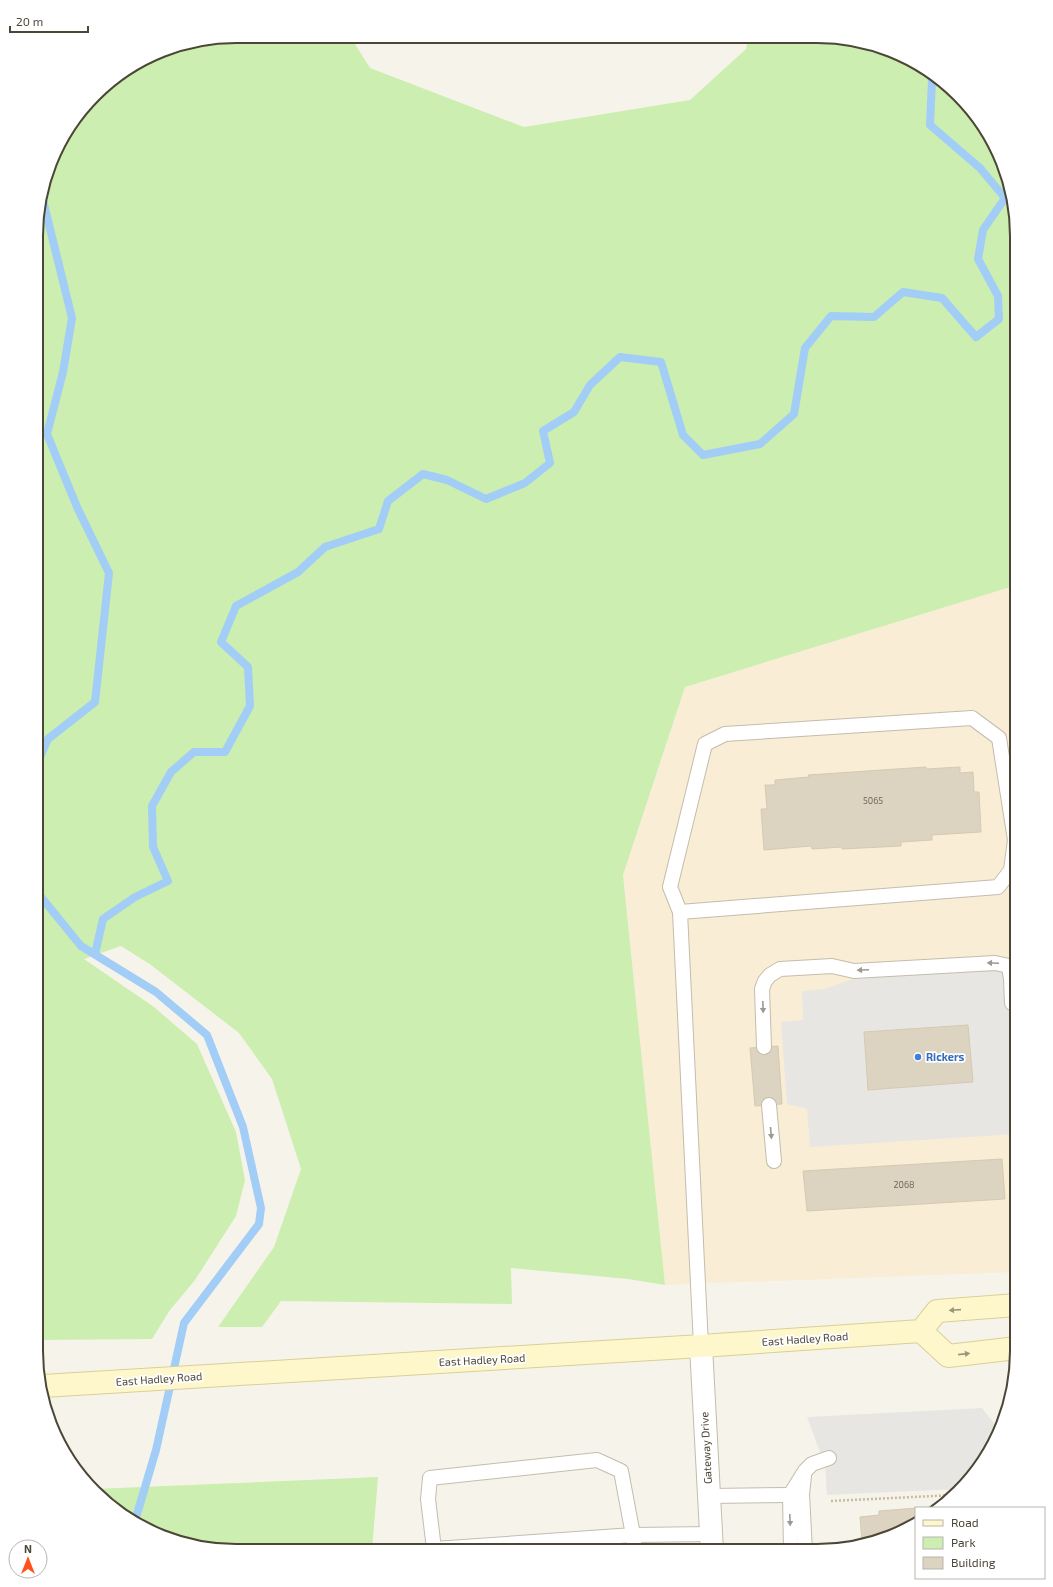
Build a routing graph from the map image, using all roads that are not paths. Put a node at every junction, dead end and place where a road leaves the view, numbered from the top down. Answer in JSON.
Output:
{"nodes":[{"id":1,"x":1010,"y":808,"type":"edge"},
{"id":2,"x":1010,"y":871,"type":"edge"},
{"id":3,"x":680,"y":912,"type":"junction"},
{"id":4,"x":1010,"y":972,"type":"edge"},
{"id":5,"x":764,"y":1047,"type":"dead end"},
{"id":6,"x":769,"y":1105,"type":"dead end"},
{"id":7,"x":774,"y":1161,"type":"dead end"},
{"id":8,"x":1010,"y":1306,"type":"edge"},
{"id":9,"x":921,"y":1331,"type":"junction"},
{"id":10,"x":701,"y":1346,"type":"junction"},
{"id":11,"x":1010,"y":1349,"type":"edge"},
{"id":12,"x":47,"y":1386,"type":"edge"},
{"id":13,"x":829,"y":1458,"type":"dead end"},
{"id":14,"x":805,"y":1471,"type":"junction"},
{"id":15,"x":790,"y":1495,"type":"junction"},
{"id":16,"x":709,"y":1496,"type":"junction"},
{"id":17,"x":633,"y":1535,"type":"junction"},
{"id":18,"x":711,"y":1542,"type":"edge"},
{"id":19,"x":433,"y":1544,"type":"edge"},
{"id":20,"x":514,"y":1544,"type":"edge"},
{"id":21,"x":634,"y":1544,"type":"edge"},
{"id":22,"x":791,"y":1544,"type":"edge"},
{"id":23,"x":805,"y":1544,"type":"edge"}],
"edges":[{"from":1,"to":3,"type":"lane"},
{"from":2,"to":3,"type":"lane"},
{"from":3,"to":10,"type":"lane"},
{"from":4,"to":5,"type":"lane","one_way":true},
{"from":6,"to":7,"type":"lane","one_way":true},
{"from":8,"to":9,"type":"street","one_way":true},
{"from":9,"to":10,"type":"street","name":"East Hadley Road"},
{"from":9,"to":11,"type":"street","one_way":true},
{"from":10,"to":12,"type":"street","name":"East Hadley Road"},
{"from":10,"to":16,"type":"street","name":"Gateway Drive"},
{"from":13,"to":14,"type":"lane"},
{"from":14,"to":15,"type":"lane"},
{"from":14,"to":23,"type":"lane"},
{"from":15,"to":16,"type":"lane"},
{"from":15,"to":22,"type":"lane","one_way":true},
{"from":16,"to":18,"type":"street","name":"Gateway Drive"},
{"from":17,"to":18,"type":"lane"},
{"from":17,"to":19,"type":"lane"},
{"from":17,"to":20,"type":"lane"},
{"from":17,"to":21,"type":"lane"}]}
